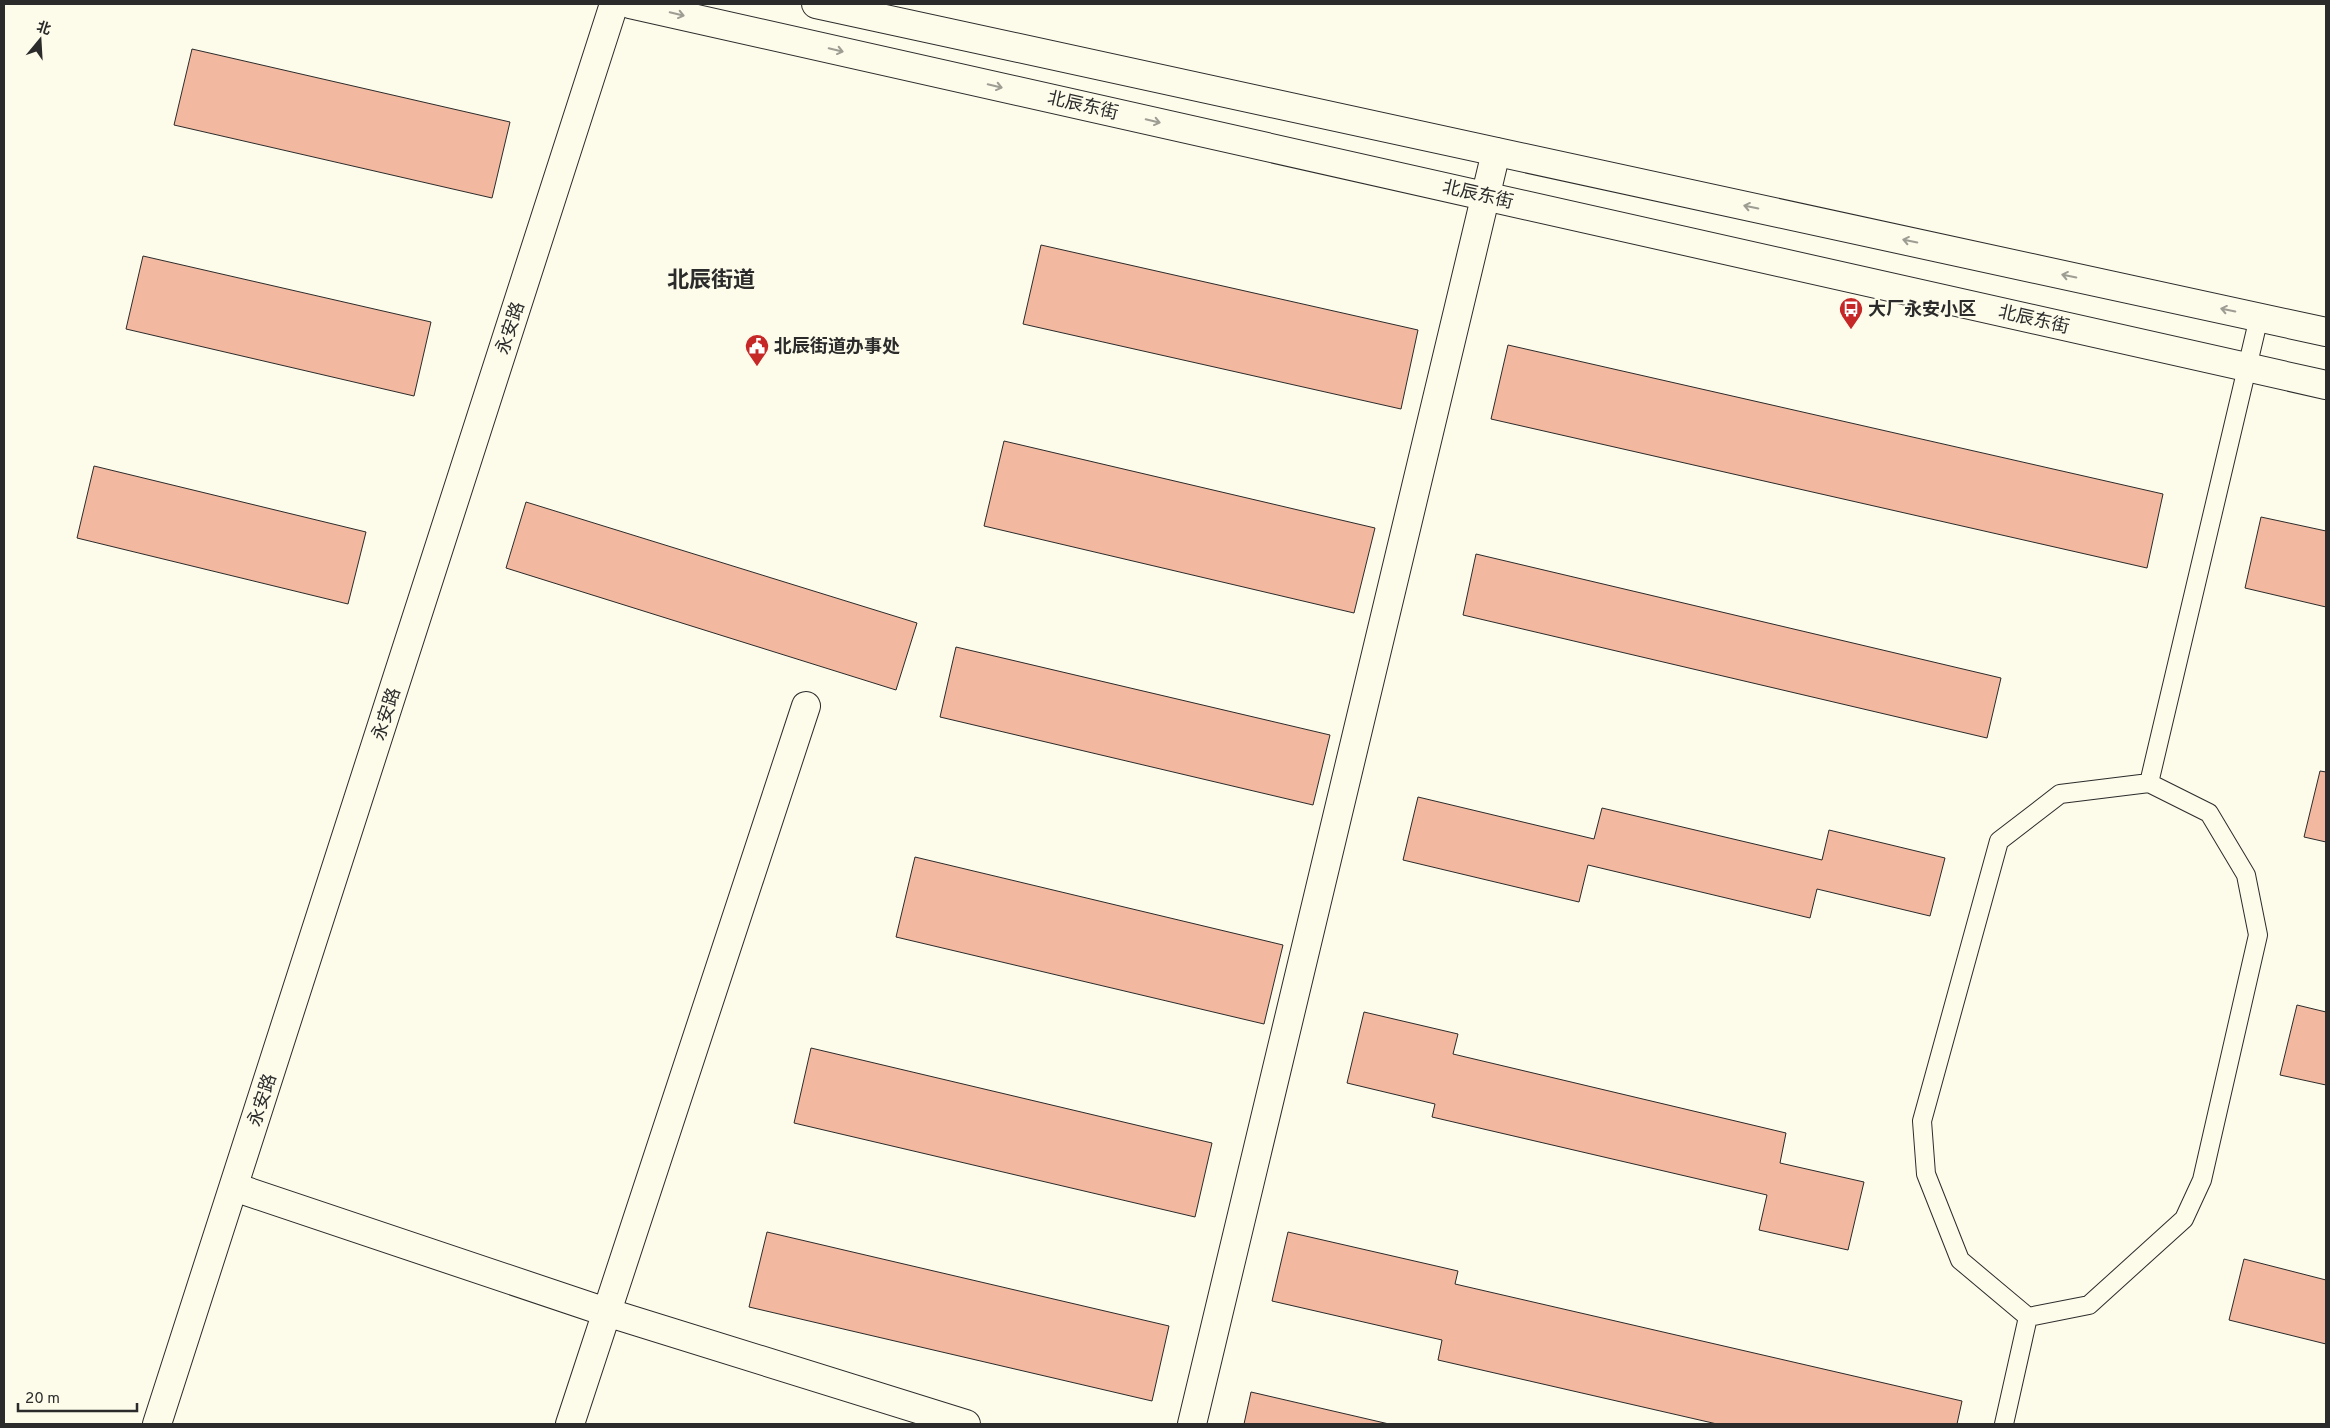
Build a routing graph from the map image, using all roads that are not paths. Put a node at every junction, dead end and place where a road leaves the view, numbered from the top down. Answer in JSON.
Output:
{"nodes":[{"id":1,"x":614,"y":4,"type":"edge"},
{"id":2,"x":630,"y":4,"type":"edge"},
{"id":3,"x":816,"y":4,"type":"edge"},
{"id":4,"x":1496,"y":152,"type":"junction"},
{"id":5,"x":2259,"y":317,"type":"junction"},
{"id":6,"x":2326,"y":332,"type":"edge"},
{"id":7,"x":2248,"y":367,"type":"junction"},
{"id":8,"x":2326,"y":385,"type":"edge"},
{"id":9,"x":806,"y":706,"type":"dead end"},
{"id":10,"x":2149,"y":784,"type":"junction"},
{"id":11,"x":234,"y":1187,"type":"junction"},
{"id":12,"x":606,"y":1312,"type":"junction"},
{"id":13,"x":2028,"y":1317,"type":"junction"},
{"id":14,"x":157,"y":1424,"type":"edge"},
{"id":15,"x":570,"y":1424,"type":"edge"},
{"id":16,"x":966,"y":1424,"type":"edge"},
{"id":17,"x":1192,"y":1424,"type":"edge"},
{"id":18,"x":2004,"y":1424,"type":"edge"}],
"edges":[{"from":1,"to":11,"type":"street","name":"永安路"},
{"from":2,"to":7,"type":"street","name":"北辰东街","one_way":true},
{"from":3,"to":4,"type":"street"},
{"from":5,"to":4,"type":"street","one_way":true},
{"from":4,"to":17,"type":"street"},
{"from":5,"to":6,"type":"street"},
{"from":5,"to":7,"type":"lane"},
{"from":7,"to":8,"type":"street","name":"北辰东街"},
{"from":7,"to":10,"type":"lane"},
{"from":9,"to":12,"type":"street"},
{"from":10,"to":13,"type":"lane"},
{"from":10,"to":13,"type":"lane"},
{"from":11,"to":12,"type":"street"},
{"from":11,"to":14,"type":"street","name":"永安路"},
{"from":12,"to":15,"type":"street"},
{"from":12,"to":16,"type":"street"},
{"from":13,"to":18,"type":"lane"}]}
